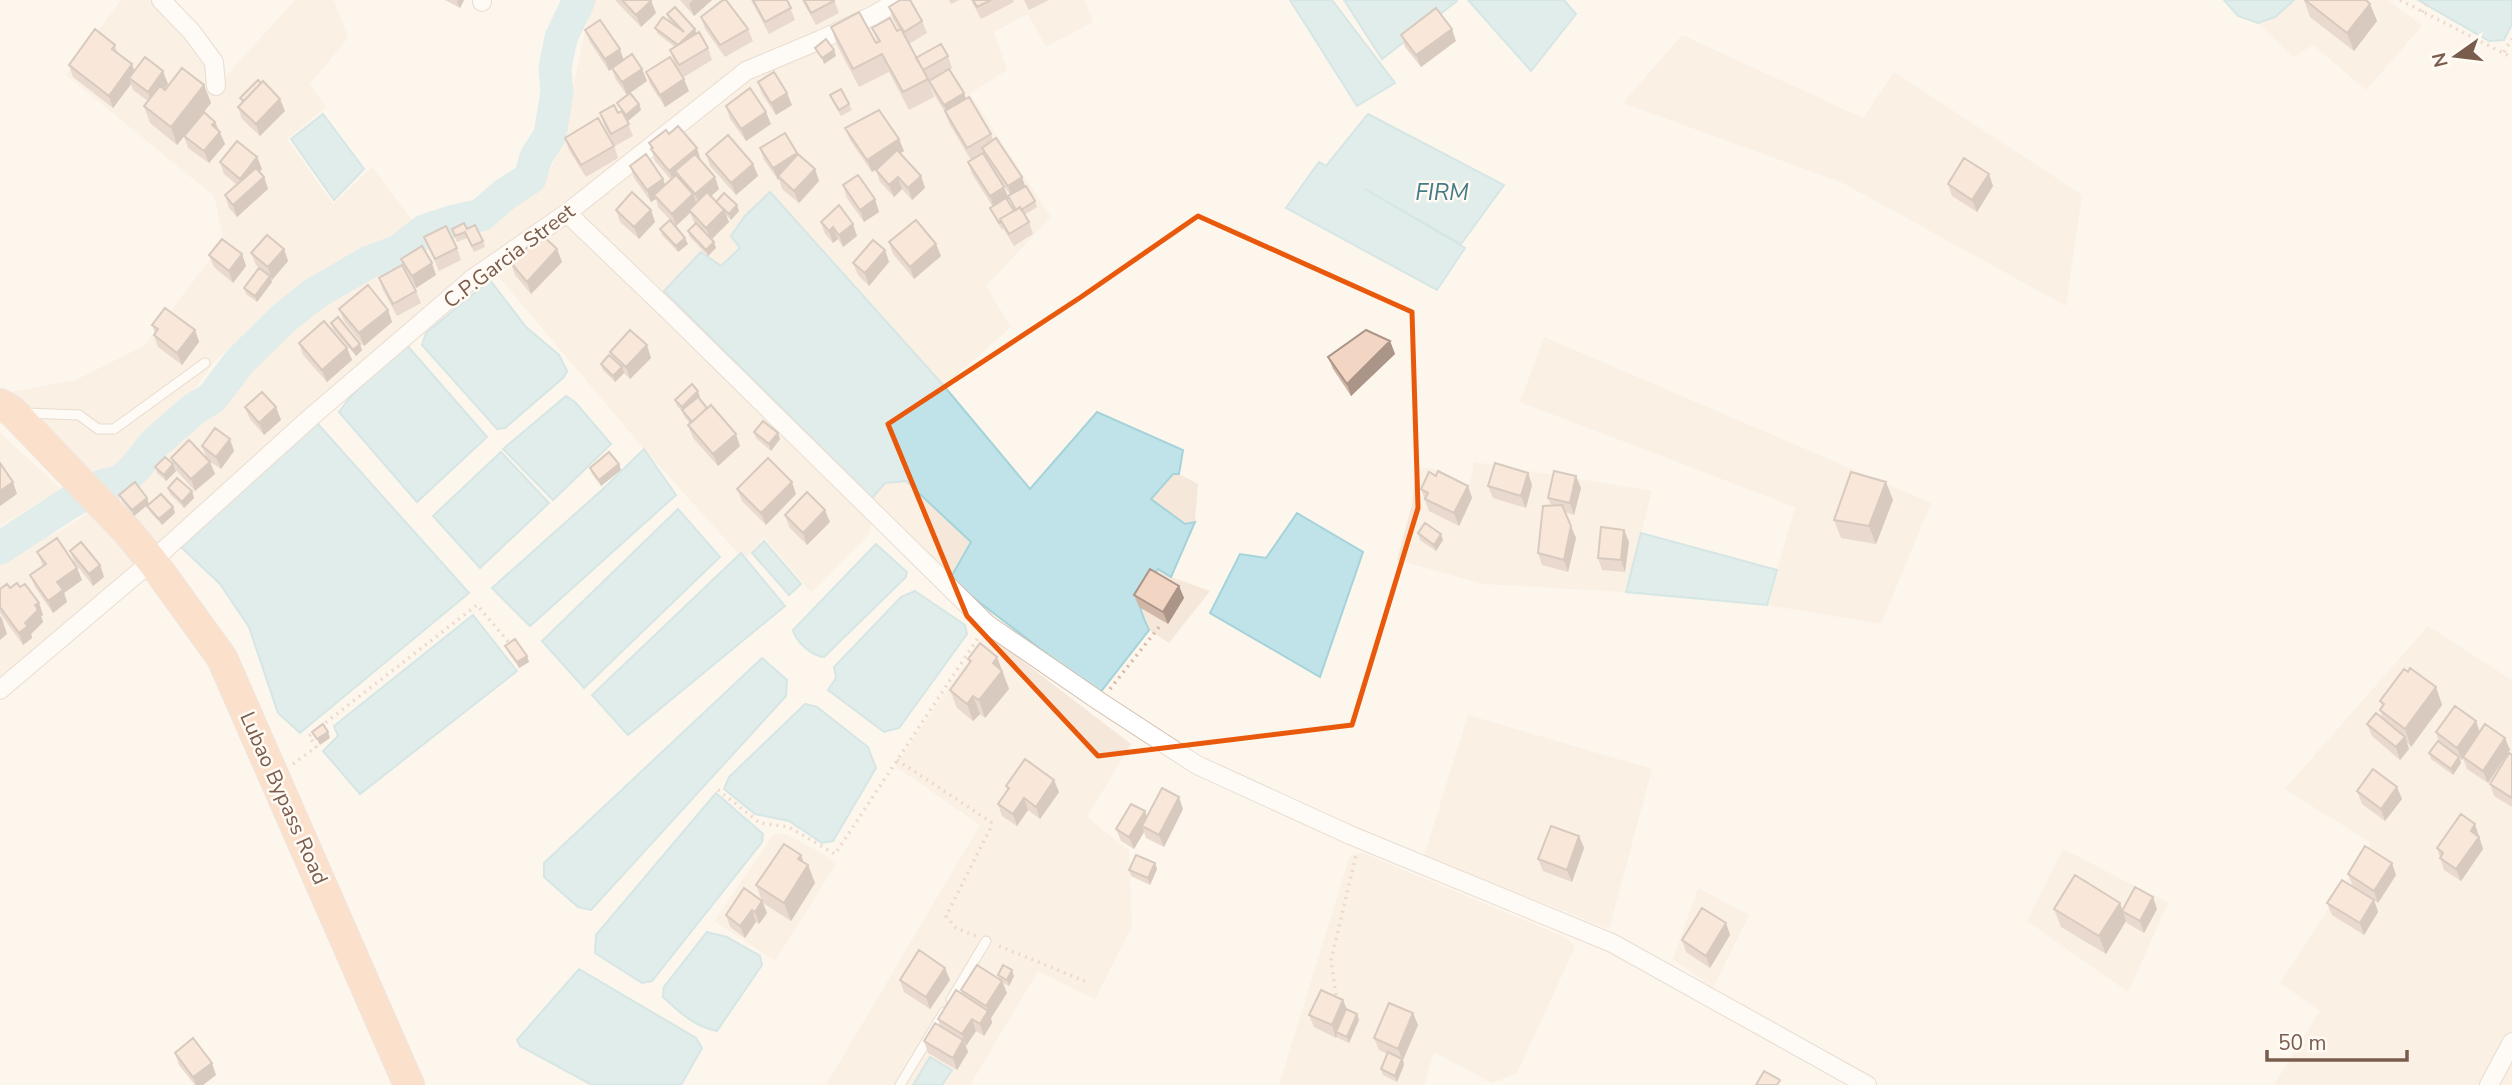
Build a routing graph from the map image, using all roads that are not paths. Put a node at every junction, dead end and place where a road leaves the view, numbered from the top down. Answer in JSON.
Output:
{"nodes":[{"id":1,"x":161,"y":0,"type":"edge"},
{"id":2,"x":899,"y":0,"type":"edge"},
{"id":3,"x":216,"y":86,"type":"dead end"},
{"id":4,"x":567,"y":213,"type":"junction"},
{"id":5,"x":205,"y":363,"type":"dead end"},
{"id":6,"x":7,"y":408,"type":"edge"},
{"id":7,"x":152,"y":561,"type":"junction"},
{"id":8,"x":0,"y":690,"type":"edge"},
{"id":9,"x":986,"y":941,"type":"road end"},
{"id":10,"x":2512,"y":1042,"type":"edge"},
{"id":11,"x":409,"y":1085,"type":"edge"},
{"id":12,"x":900,"y":1085,"type":"edge"},
{"id":13,"x":1867,"y":1085,"type":"edge"},
{"id":14,"x":2489,"y":1085,"type":"edge"}],
"edges":[{"from":1,"to":3,"type":"street"},
{"from":2,"to":4,"type":"street","name":"C.P.Garcia Street"},
{"from":4,"to":7,"type":"street","name":"C.P.Garcia Street"},
{"from":4,"to":13,"type":"street"},
{"from":5,"to":6,"type":"lane"},
{"from":6,"to":7,"type":"highway","name":"Lubao Bypass Road"},
{"from":7,"to":8,"type":"street","name":"C.P.Garcia Street"},
{"from":7,"to":11,"type":"highway","name":"Lubao Bypass Road"},
{"from":9,"to":12,"type":"lane"},
{"from":10,"to":14,"type":"street"}]}
